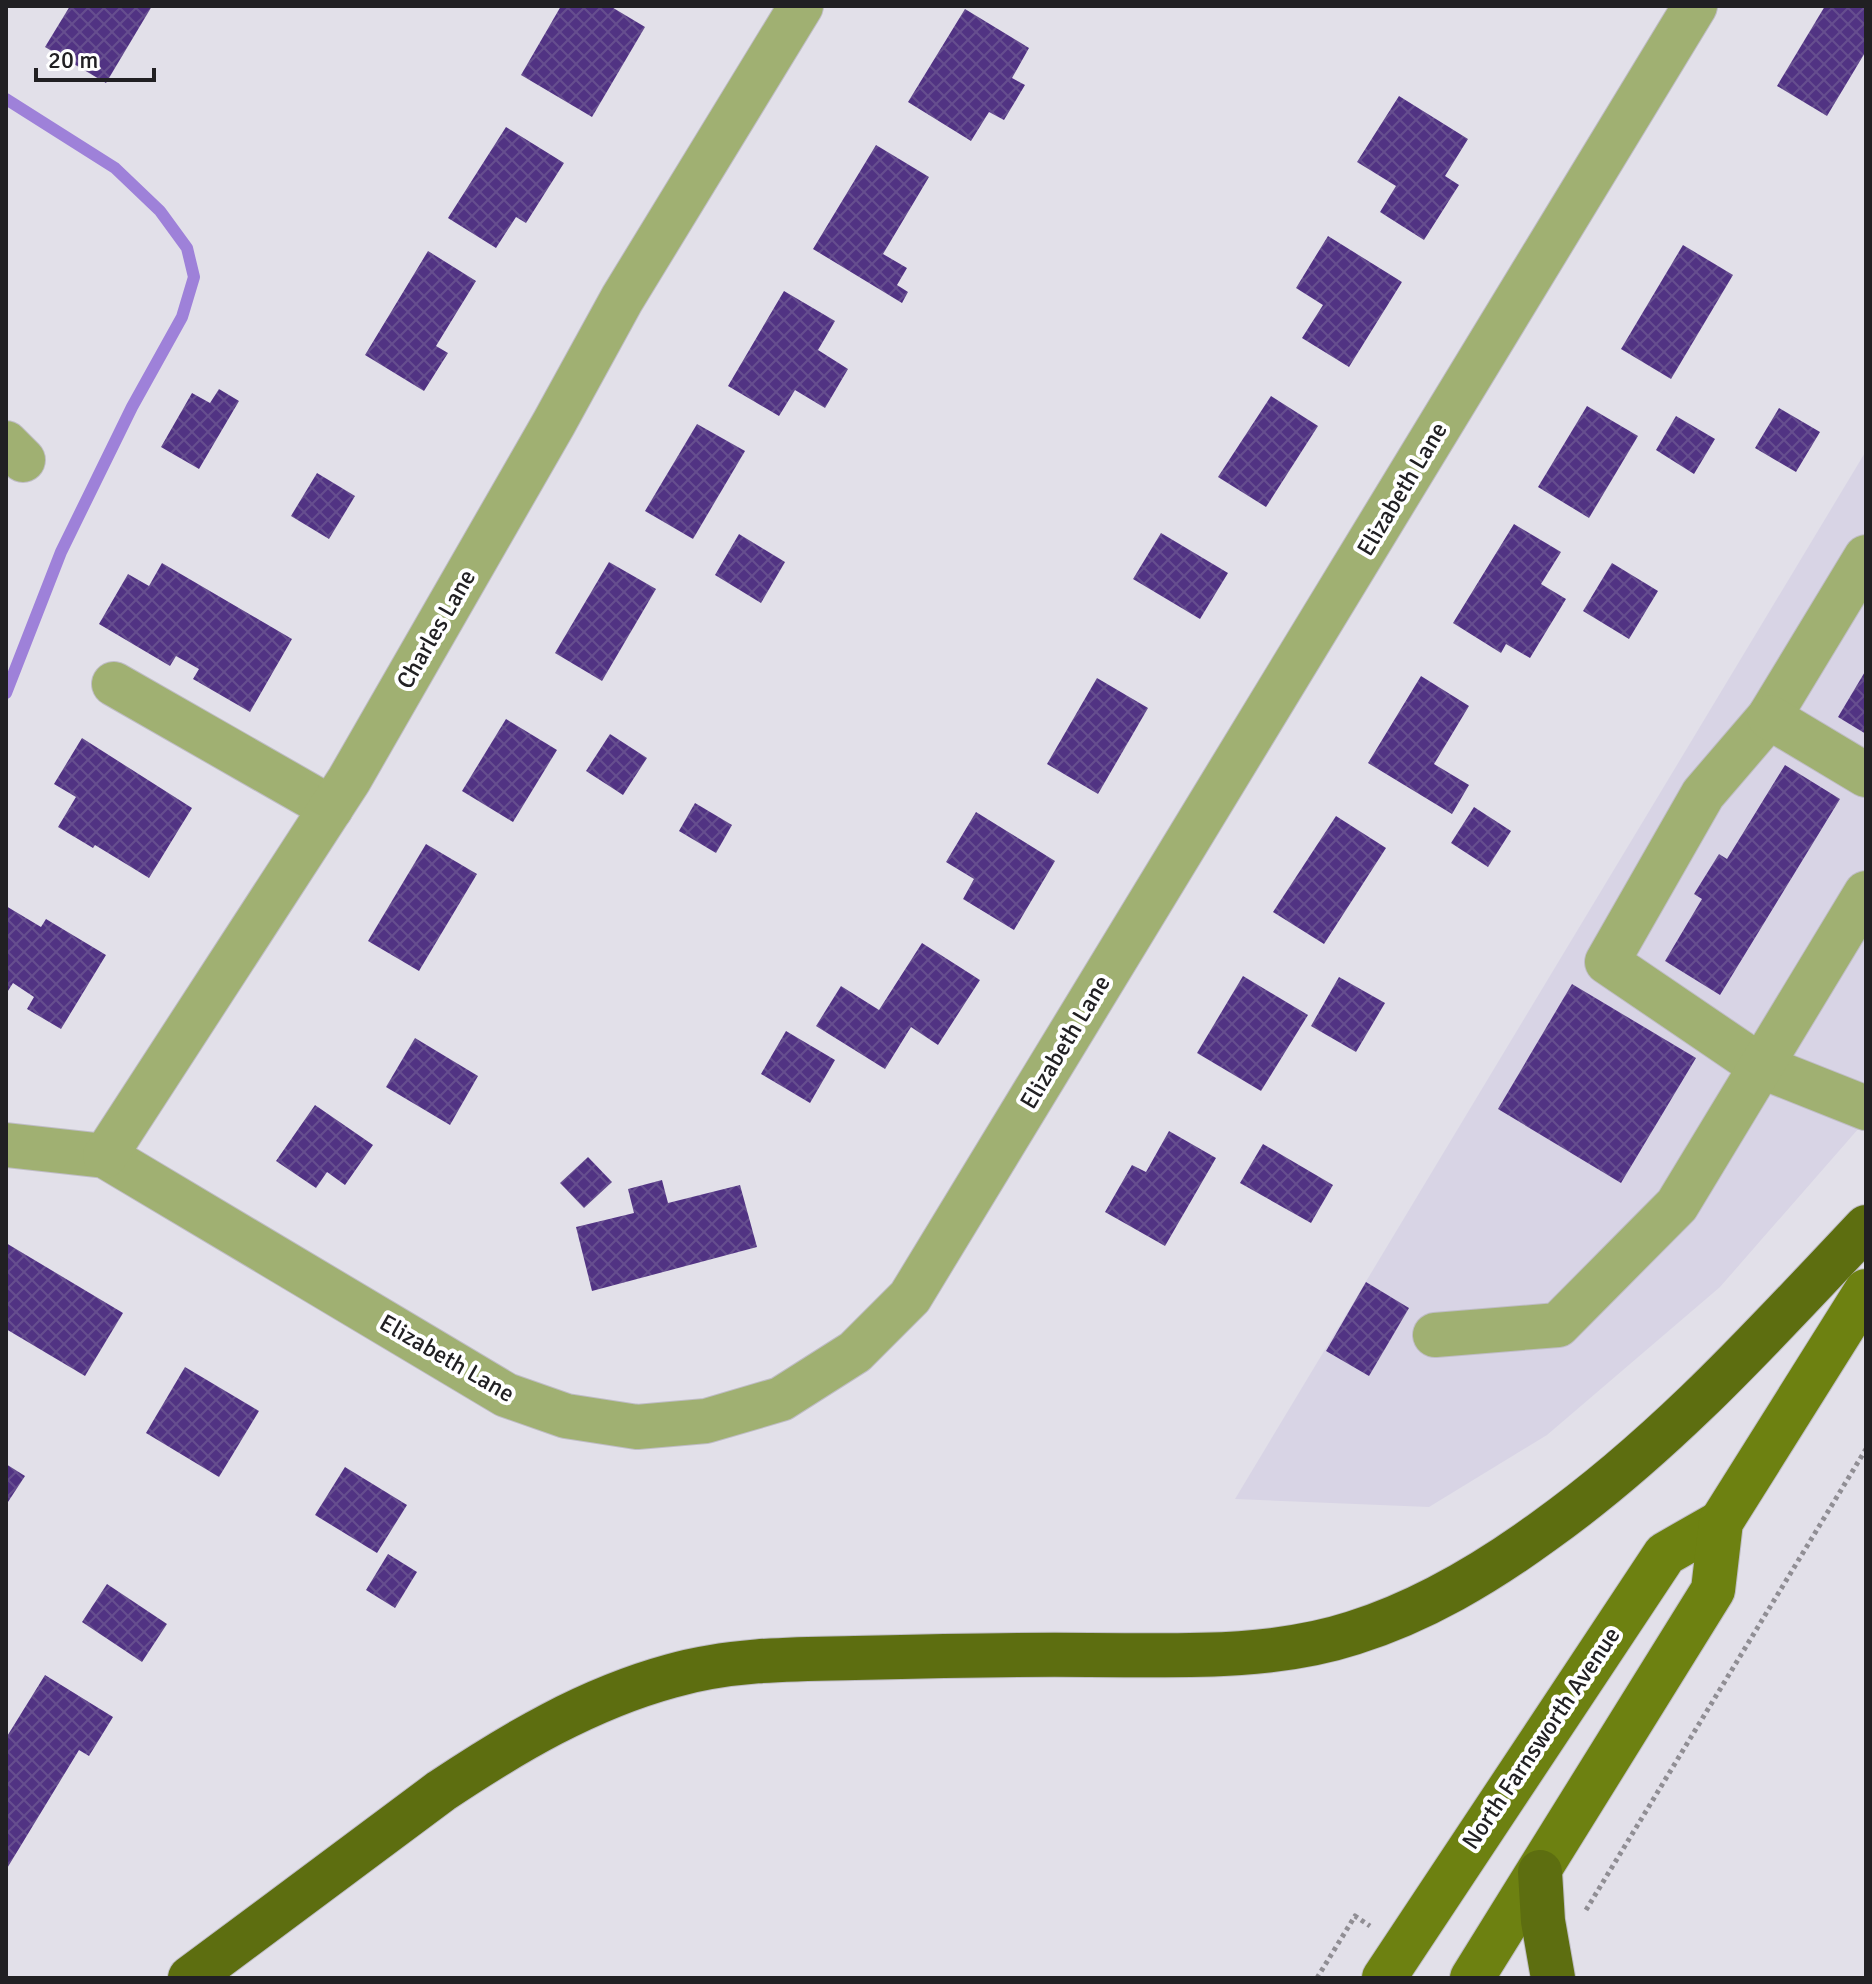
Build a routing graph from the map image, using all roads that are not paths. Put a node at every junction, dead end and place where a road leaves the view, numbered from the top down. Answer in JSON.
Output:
{"nodes":[{"id":1,"x":801,"y":6,"type":"edge"},
{"id":2,"x":1695,"y":6,"type":"edge"},
{"id":3,"x":1866,"y":557,"type":"edge"},
{"id":4,"x":114,"y":684,"type":"dead end"},
{"id":5,"x":1769,"y":717,"type":"junction"},
{"id":6,"x":1866,"y":775,"type":"edge"},
{"id":7,"x":331,"y":808,"type":"junction"},
{"id":8,"x":1866,"y":893,"type":"edge"},
{"id":9,"x":1760,"y":1066,"type":"junction"},
{"id":10,"x":1866,"y":1108,"type":"edge"},
{"id":11,"x":6,"y":1145,"type":"edge"},
{"id":12,"x":105,"y":1156,"type":"junction"},
{"id":13,"x":1866,"y":1227,"type":"edge"},
{"id":14,"x":1866,"y":1291,"type":"edge"},
{"id":15,"x":1435,"y":1335,"type":"dead end"},
{"id":16,"x":1721,"y":1522,"type":"junction"},
{"id":17,"x":1540,"y":1872,"type":"junction"},
{"id":18,"x":190,"y":1978,"type":"edge"},
{"id":19,"x":1384,"y":1978,"type":"edge"},
{"id":20,"x":1472,"y":1978,"type":"edge"},
{"id":21,"x":1553,"y":1978,"type":"edge"}],
"edges":[{"from":1,"to":7,"type":"street","name":"Charles Lane"},
{"from":2,"to":12,"type":"street","name":"Elizabeth Lane"},
{"from":3,"to":5,"type":"street"},
{"from":4,"to":7,"type":"street"},
{"from":5,"to":6,"type":"street"},
{"from":5,"to":9,"type":"street"},
{"from":7,"to":12,"type":"street","name":"Charles Lane"},
{"from":8,"to":9,"type":"street"},
{"from":9,"to":10,"type":"street"},
{"from":9,"to":15,"type":"street"},
{"from":11,"to":12,"type":"street"},
{"from":13,"to":18,"type":"highway"},
{"from":14,"to":16,"type":"main road","name":"North Farnsworth Avenue"},
{"from":16,"to":17,"type":"main road","name":"North Farnsworth Avenue"},
{"from":16,"to":19,"type":"main road","name":"North Farnsworth Avenue"},
{"from":17,"to":20,"type":"main road","name":"North Farnsworth Avenue"},
{"from":17,"to":21,"type":"highway"}]}
